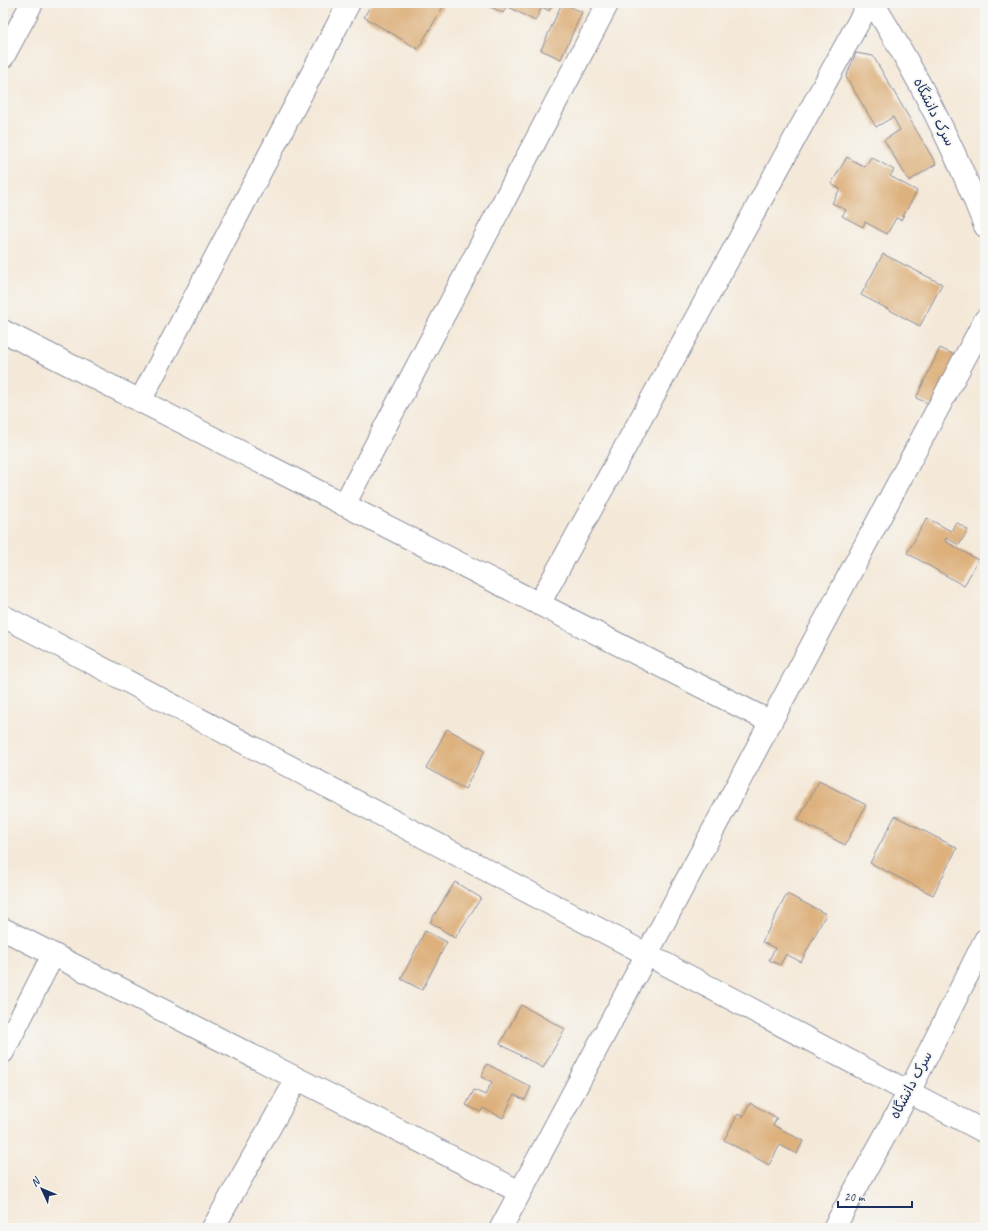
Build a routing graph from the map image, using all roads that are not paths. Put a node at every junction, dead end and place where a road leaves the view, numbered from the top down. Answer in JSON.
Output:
{"nodes":[{"id":1,"x":349,"y":3,"type":"edge"},
{"id":2,"x":608,"y":3,"type":"edge"},
{"id":3,"x":869,"y":3,"type":"edge"},
{"id":4,"x":873,"y":3,"type":"edge"},
{"id":5,"x":30,"y":4,"type":"edge"},
{"id":6,"x":3,"y":57,"type":"edge"},
{"id":7,"x":985,"y":226,"type":"edge"},
{"id":8,"x":985,"y":320,"type":"edge"},
{"id":9,"x":3,"y":331,"type":"edge"},
{"id":10,"x":140,"y":401,"type":"junction"},
{"id":11,"x":344,"y":504,"type":"junction"},
{"id":12,"x":539,"y":604,"type":"junction"},
{"id":13,"x":3,"y":616,"type":"edge"},
{"id":14,"x":771,"y":722,"type":"junction"},
{"id":15,"x":3,"y":929,"type":"edge"},
{"id":16,"x":985,"y":940,"type":"edge"},
{"id":17,"x":647,"y":954,"type":"junction"},
{"id":18,"x":53,"y":955,"type":"junction"},
{"id":19,"x":3,"y":1052,"type":"edge"},
{"id":20,"x":296,"y":1079,"type":"junction"},
{"id":21,"x":908,"y":1092,"type":"junction"},
{"id":22,"x":985,"y":1132,"type":"edge"},
{"id":23,"x":520,"y":1192,"type":"junction"},
{"id":24,"x":213,"y":1228,"type":"edge"},
{"id":25,"x":501,"y":1228,"type":"edge"},
{"id":26,"x":834,"y":1228,"type":"edge"}],
"edges":[{"from":1,"to":10,"type":"street"},
{"from":2,"to":11,"type":"street"},
{"from":3,"to":12,"type":"street"},
{"from":4,"to":7,"type":"street","name":"سرک دانشگاه"},
{"from":5,"to":6,"type":"street"},
{"from":8,"to":14,"type":"street"},
{"from":9,"to":10,"type":"street"},
{"from":10,"to":11,"type":"street"},
{"from":11,"to":12,"type":"street"},
{"from":12,"to":14,"type":"street"},
{"from":13,"to":17,"type":"street"},
{"from":14,"to":17,"type":"street"},
{"from":15,"to":18,"type":"street"},
{"from":16,"to":21,"type":"street","name":"سرک دانشگاه"},
{"from":17,"to":21,"type":"street"},
{"from":17,"to":23,"type":"street"},
{"from":18,"to":19,"type":"street"},
{"from":18,"to":20,"type":"street"},
{"from":20,"to":23,"type":"street"},
{"from":20,"to":24,"type":"street"},
{"from":21,"to":22,"type":"street"},
{"from":21,"to":26,"type":"street","name":"سرک دانشگاه"},
{"from":23,"to":25,"type":"street"}]}
